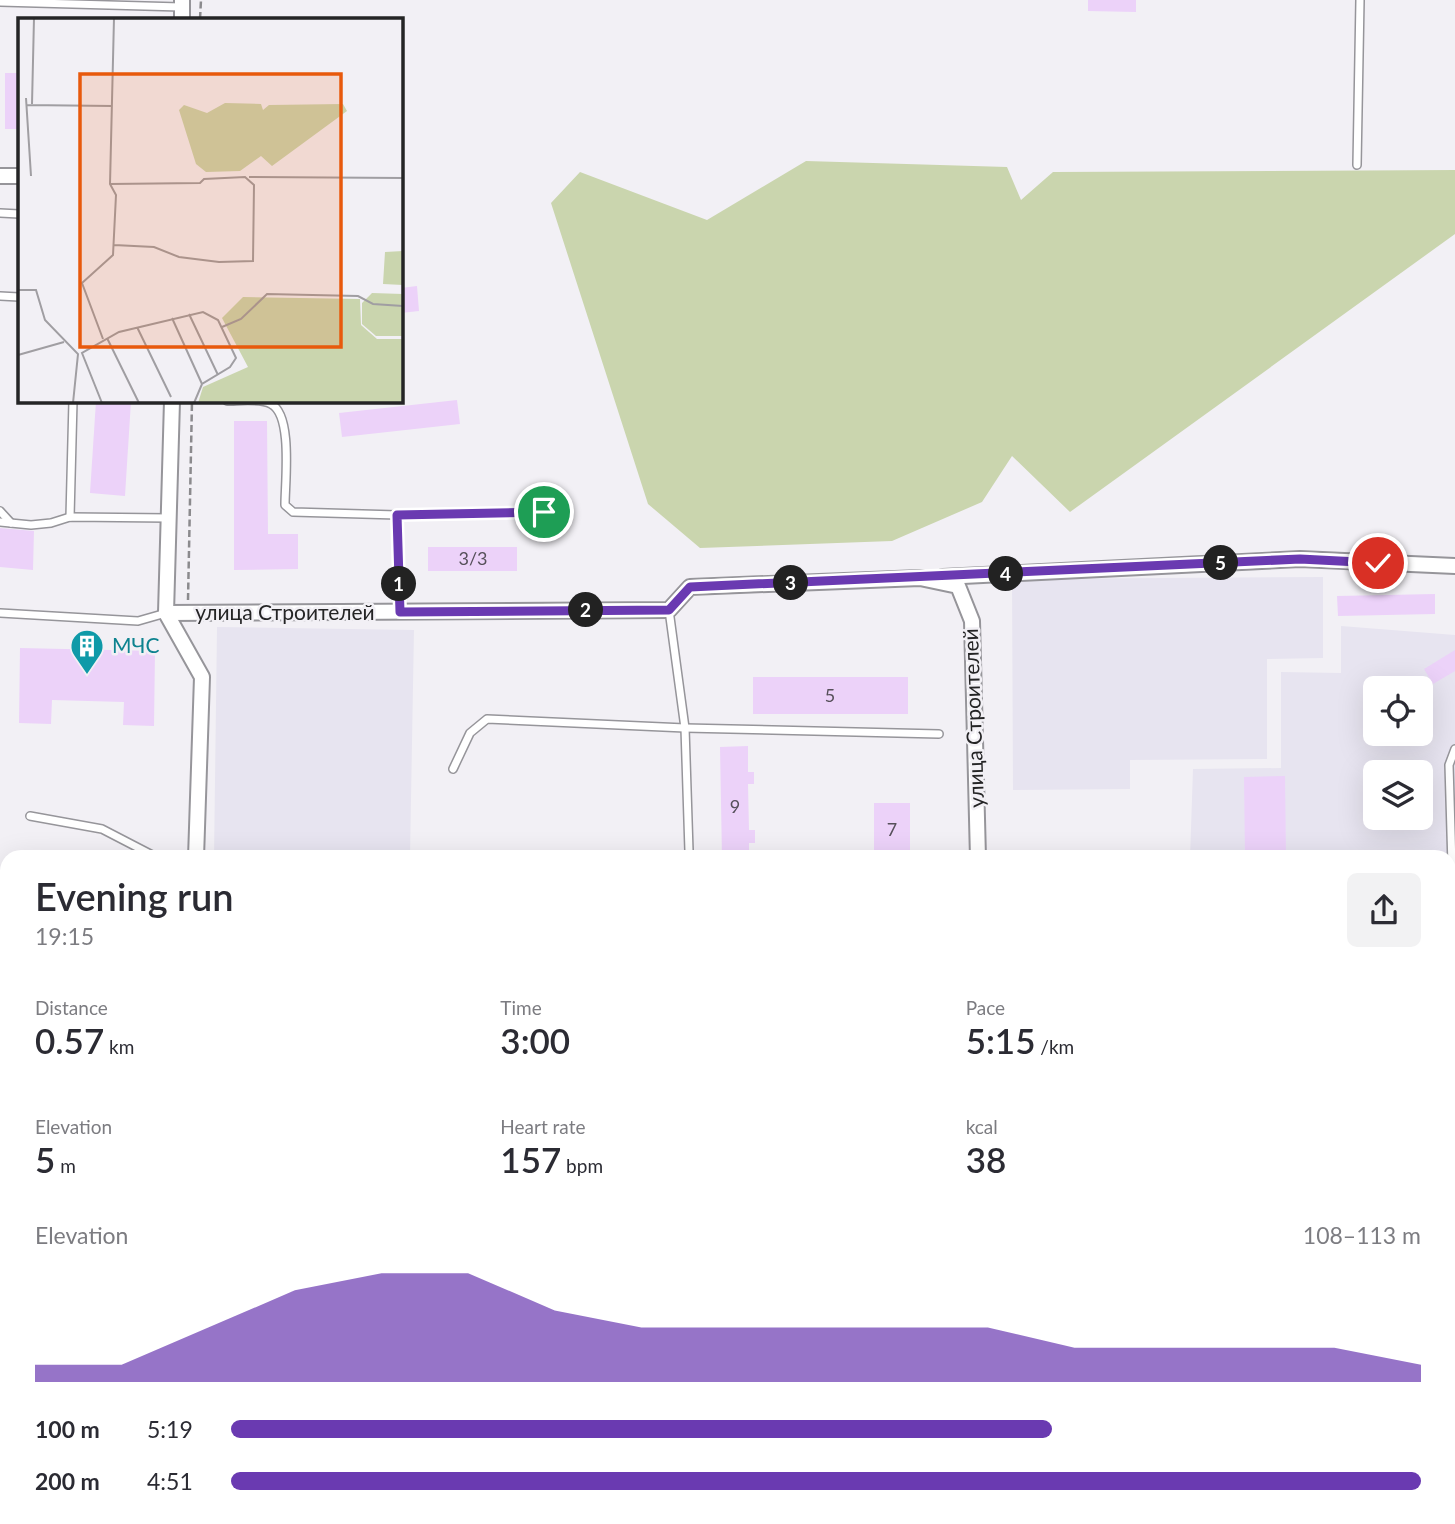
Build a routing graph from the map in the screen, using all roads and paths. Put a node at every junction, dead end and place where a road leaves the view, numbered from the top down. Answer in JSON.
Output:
{"nodes":[{"id":1,"x":201,"y":0,"type":"edge"},
{"id":2,"x":1360,"y":0,"type":"edge"},
{"id":3,"x":0,"y":2,"type":"edge"},
{"id":4,"x":108,"y":3,"type":"edge"},
{"id":5,"x":182,"y":9,"type":"edge"},
{"id":6,"x":200,"y":18,"type":"edge"},
{"id":7,"x":1357,"y":165,"type":"dead end"},
{"id":8,"x":0,"y":176,"type":"edge"},
{"id":9,"x":18,"y":176,"type":"edge"},
{"id":10,"x":0,"y":213,"type":"edge"},
{"id":11,"x":18,"y":214,"type":"edge"},
{"id":12,"x":0,"y":296,"type":"edge"},
{"id":13,"x":18,"y":297,"type":"edge"},
{"id":14,"x":73,"y":402,"type":"edge"},
{"id":15,"x":172,"y":402,"type":"edge"},
{"id":16,"x":192,"y":402,"type":"edge"},
{"id":17,"x":270,"y":402,"type":"edge"},
{"id":18,"x":0,"y":511,"type":"edge"},
{"id":19,"x":544,"y":512,"type":"dead end"},
{"id":20,"x":397,"y":515,"type":"junction"},
{"id":21,"x":70,"y":517,"type":"junction"},
{"id":22,"x":169,"y":518,"type":"junction"},
{"id":23,"x":0,"y":522,"type":"edge"},
{"id":24,"x":12,"y":523,"type":"junction"},
{"id":25,"x":1455,"y":566,"type":"edge"},
{"id":26,"x":920,"y":578,"type":"junction"},
{"id":27,"x":669,"y":610,"type":"junction"},
{"id":28,"x":400,"y":612,"type":"junction"},
{"id":29,"x":166,"y":613,"type":"junction"},
{"id":30,"x":0,"y":614,"type":"edge"},
{"id":31,"x":188,"y":614,"type":"junction"},
{"id":32,"x":685,"y":728,"type":"junction"},
{"id":33,"x":939,"y":734,"type":"dead end"},
{"id":34,"x":1455,"y":749,"type":"edge"},
{"id":35,"x":453,"y":769,"type":"dead end"},
{"id":36,"x":30,"y":816,"type":"dead end"},
{"id":37,"x":143,"y":850,"type":"edge"},
{"id":38,"x":195,"y":850,"type":"edge"},
{"id":39,"x":690,"y":850,"type":"edge"},
{"id":40,"x":978,"y":850,"type":"edge"},
{"id":41,"x":1452,"y":850,"type":"edge"}],
"edges":[{"from":1,"to":6,"type":"path"},
{"from":2,"to":7,"type":"lane"},
{"from":3,"to":4,"type":"lane"},
{"from":4,"to":5,"type":"lane"},
{"from":8,"to":9,"type":"street"},
{"from":10,"to":11,"type":"lane"},
{"from":12,"to":13,"type":"lane"},
{"from":14,"to":21,"type":"lane"},
{"from":15,"to":22,"type":"street","name":"улица Строителей"},
{"from":16,"to":31,"type":"path"},
{"from":17,"to":20,"type":"lane"},
{"from":18,"to":24,"type":"lane"},
{"from":19,"to":20,"type":"lane"},
{"from":20,"to":28,"type":"lane"},
{"from":21,"to":22,"type":"lane"},
{"from":21,"to":24,"type":"lane"},
{"from":22,"to":29,"type":"street","name":"улица Строителей"},
{"from":23,"to":24,"type":"lane"},
{"from":25,"to":26,"type":"street"},
{"from":26,"to":27,"type":"street","name":"улица Строителей"},
{"from":26,"to":40,"type":"street","name":"улица Строителей"},
{"from":27,"to":28,"type":"street","name":"улица Строителей"},
{"from":27,"to":32,"type":"lane"},
{"from":28,"to":31,"type":"street","name":"улица Строителей"},
{"from":29,"to":30,"type":"lane"},
{"from":29,"to":31,"type":"street","name":"улица Строителей"},
{"from":29,"to":38,"type":"street","name":"улица Строителей"},
{"from":32,"to":33,"type":"lane"},
{"from":32,"to":35,"type":"lane"},
{"from":32,"to":39,"type":"lane"},
{"from":34,"to":41,"type":"lane"},
{"from":36,"to":37,"type":"lane"}]}
